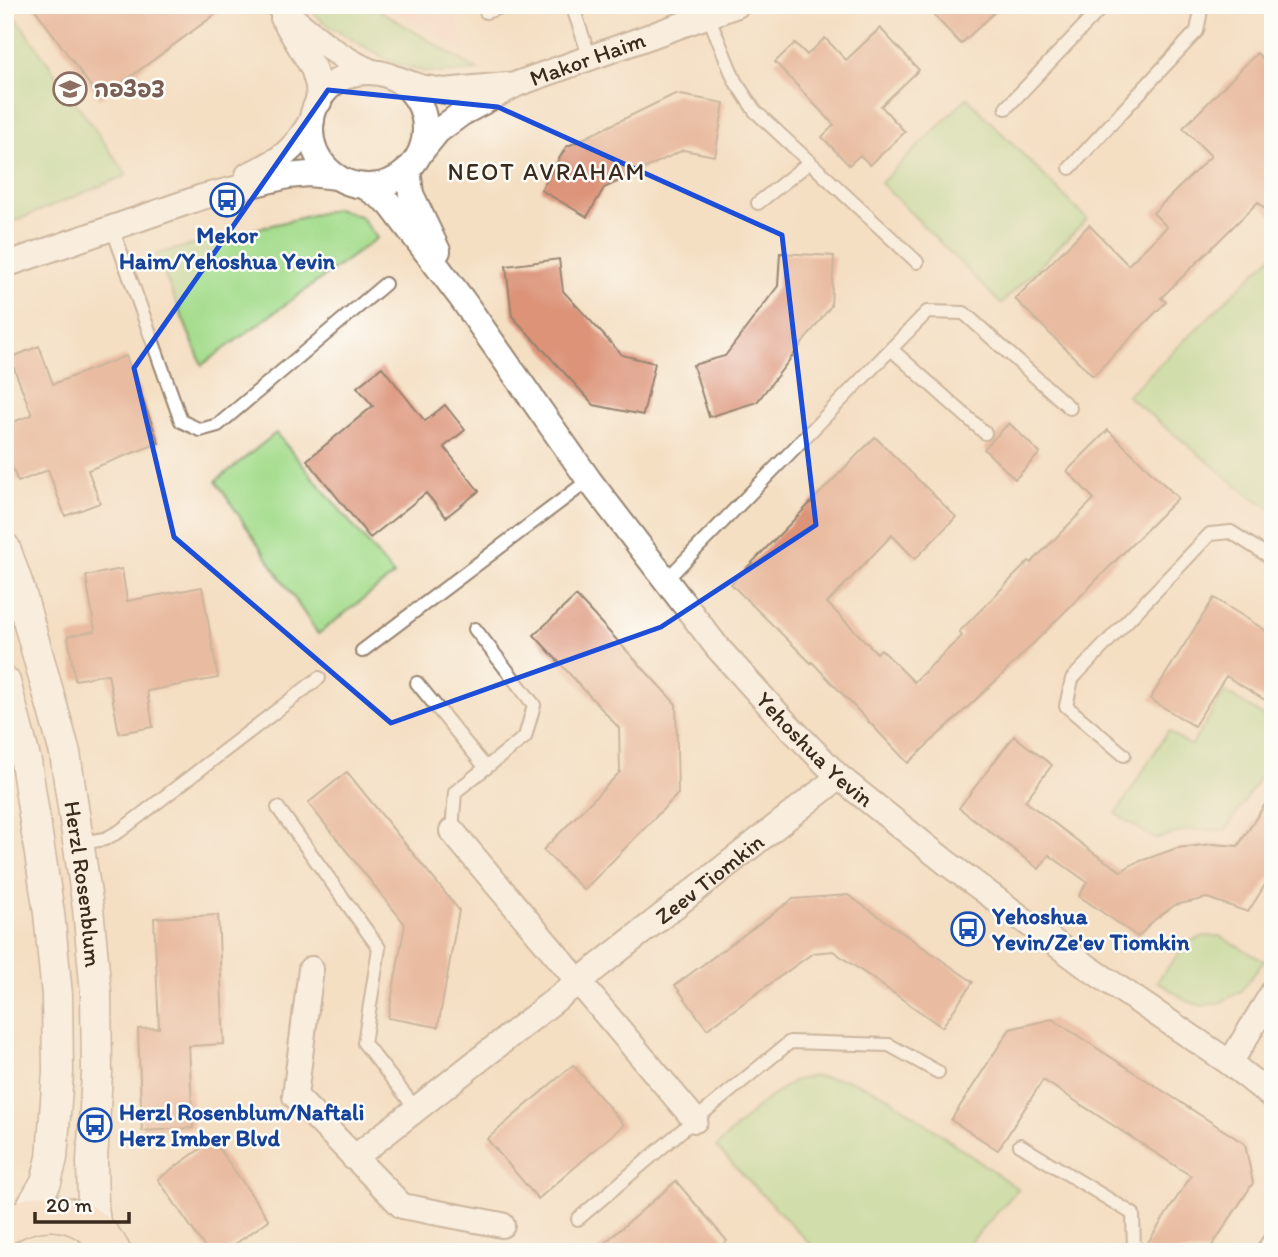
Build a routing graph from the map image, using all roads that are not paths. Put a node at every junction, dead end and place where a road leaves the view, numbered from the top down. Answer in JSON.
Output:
{"nodes":[{"id":1,"x":276,"y":5,"type":"edge"},
{"id":2,"x":508,"y":5,"type":"edge"},
{"id":3,"x":572,"y":5,"type":"edge"},
{"id":4,"x":737,"y":5,"type":"edge"},
{"id":5,"x":1104,"y":5,"type":"edge"},
{"id":6,"x":1202,"y":5,"type":"edge"},
{"id":7,"x":486,"y":12,"type":"dead end"},
{"id":8,"x":708,"y":16,"type":"junction"},
{"id":9,"x":590,"y":58,"type":"junction"},
{"id":10,"x":382,"y":74,"type":"junction"},
{"id":11,"x":517,"y":84,"type":"junction"},
{"id":12,"x":1006,"y":108,"type":"dead end"},
{"id":13,"x":315,"y":111,"type":"junction"},
{"id":14,"x":414,"y":161,"type":"junction"},
{"id":15,"x":810,"y":162,"type":"junction"},
{"id":16,"x":1070,"y":168,"type":"dead end"},
{"id":17,"x":337,"y":177,"type":"junction"},
{"id":18,"x":364,"y":186,"type":"junction"},
{"id":19,"x":202,"y":197,"type":"junction"},
{"id":20,"x":758,"y":203,"type":"dead end"},
{"id":21,"x":111,"y":227,"type":"junction"},
{"id":22,"x":917,"y":262,"type":"dead end"},
{"id":23,"x":5,"y":265,"type":"edge"},
{"id":24,"x":386,"y":284,"type":"dead end"},
{"id":25,"x":462,"y":299,"type":"junction"},
{"id":26,"x":891,"y":349,"type":"junction"},
{"id":27,"x":1070,"y":408,"type":"dead end"},
{"id":28,"x":985,"y":433,"type":"dead end"},
{"id":29,"x":589,"y":480,"type":"junction"},
{"id":30,"x":5,"y":548,"type":"edge"},
{"id":31,"x":1273,"y":559,"type":"edge"},
{"id":32,"x":666,"y":580,"type":"junction"},
{"id":33,"x":475,"y":629,"type":"dead end"},
{"id":34,"x":362,"y":651,"type":"dead end"},
{"id":35,"x":318,"y":678,"type":"dead end"},
{"id":36,"x":5,"y":682,"type":"edge"},
{"id":37,"x":417,"y":683,"type":"dead end"},
{"id":38,"x":1124,"y":755,"type":"dead end"},
{"id":39,"x":486,"y":768,"type":"junction"},
{"id":40,"x":839,"y":776,"type":"junction"},
{"id":41,"x":278,"y":807,"type":"dead end"},
{"id":42,"x":452,"y":831,"type":"joint"},
{"id":43,"x":79,"y":843,"type":"junction"},
{"id":44,"x":311,"y":969,"type":"dead end"},
{"id":45,"x":578,"y":982,"type":"junction"},
{"id":46,"x":1273,"y":992,"type":"edge"},
{"id":47,"x":1230,"y":1063,"type":"junction"},
{"id":48,"x":938,"y":1072,"type":"dead end"},
{"id":49,"x":1273,"y":1097,"type":"edge"},
{"id":50,"x":416,"y":1109,"type":"junction"},
{"id":51,"x":695,"y":1120,"type":"junction"},
{"id":52,"x":1020,"y":1145,"type":"dead end"},
{"id":53,"x":355,"y":1158,"type":"junction"},
{"id":54,"x":578,"y":1219,"type":"dead end"},
{"id":55,"x":16,"y":1221,"type":"edge"},
{"id":56,"x":502,"y":1225,"type":"dead end"},
{"id":57,"x":105,"y":1241,"type":"edge"},
{"id":58,"x":1273,"y":1245,"type":"edge"},
{"id":59,"x":1138,"y":1252,"type":"edge"},
{"id":60,"x":1269,"y":1252,"type":"edge"}],
"edges":[{"from":1,"to":10,"type":"street"},
{"from":1,"to":13,"type":"street"},
{"from":2,"to":7,"type":"lane"},
{"from":3,"to":9,"type":"lane"},
{"from":4,"to":8,"type":"street","name":"Makor Haim"},
{"from":5,"to":12,"type":"lane"},
{"from":6,"to":16,"type":"lane"},
{"from":8,"to":9,"type":"street","name":"Makor Haim"},
{"from":8,"to":15,"type":"lane"},
{"from":9,"to":11,"type":"street","name":"Makor Haim"},
{"from":10,"to":11,"type":"street","name":"Makor Haim"},
{"from":10,"to":13,"type":"street"},
{"from":10,"to":14,"type":"street"},
{"from":11,"to":14,"type":"street","name":"Makor Haim"},
{"from":13,"to":17,"type":"street"},
{"from":13,"to":19,"type":"street"},
{"from":14,"to":18,"type":"street"},
{"from":14,"to":25,"type":"street","name":"Yehoshua Yevin"},
{"from":15,"to":20,"type":"lane"},
{"from":15,"to":22,"type":"lane"},
{"from":17,"to":18,"type":"street"},
{"from":17,"to":19,"type":"street"},
{"from":18,"to":25,"type":"street","name":"Yehoshua Yevin"},
{"from":19,"to":21,"type":"street"},
{"from":21,"to":23,"type":"street"},
{"from":21,"to":24,"type":"lane"},
{"from":25,"to":29,"type":"street","name":"Yehoshua Yevin"},
{"from":26,"to":27,"type":"lane"},
{"from":26,"to":28,"type":"lane"},
{"from":26,"to":32,"type":"lane"},
{"from":29,"to":32,"type":"street","name":"Yehoshua Yevin"},
{"from":29,"to":34,"type":"lane"},
{"from":30,"to":43,"type":"street","name":"Herzl Rosenblum"},
{"from":31,"to":38,"type":"lane"},
{"from":32,"to":40,"type":"street","name":"Yehoshua Yevin"},
{"from":33,"to":39,"type":"lane"},
{"from":35,"to":43,"type":"lane"},
{"from":36,"to":55,"type":"street","name":"Herzl Rosenblum"},
{"from":37,"to":39,"type":"lane"},
{"from":39,"to":42,"type":"lane"},
{"from":40,"to":45,"type":"street","name":"Zeev Tiomkin"},
{"from":40,"to":47,"type":"street","name":"Yehoshua Yevin"},
{"from":41,"to":50,"type":"lane"},
{"from":42,"to":45,"type":"street"},
{"from":43,"to":57,"type":"street","name":"Herzl Rosenblum"},
{"from":44,"to":53,"type":"street"},
{"from":45,"to":50,"type":"street","name":"Zeev Tiomkin"},
{"from":45,"to":51,"type":"street"},
{"from":46,"to":47,"type":"street"},
{"from":47,"to":49,"type":"street","name":"Yehoshua Yevin"},
{"from":48,"to":51,"type":"lane"},
{"from":50,"to":53,"type":"street","name":"Zeev Tiomkin"},
{"from":51,"to":54,"type":"lane"},
{"from":52,"to":59,"type":"lane"},
{"from":53,"to":56,"type":"street"},
{"from":55,"to":57,"type":"main road"},
{"from":58,"to":60,"type":"street"}]}
